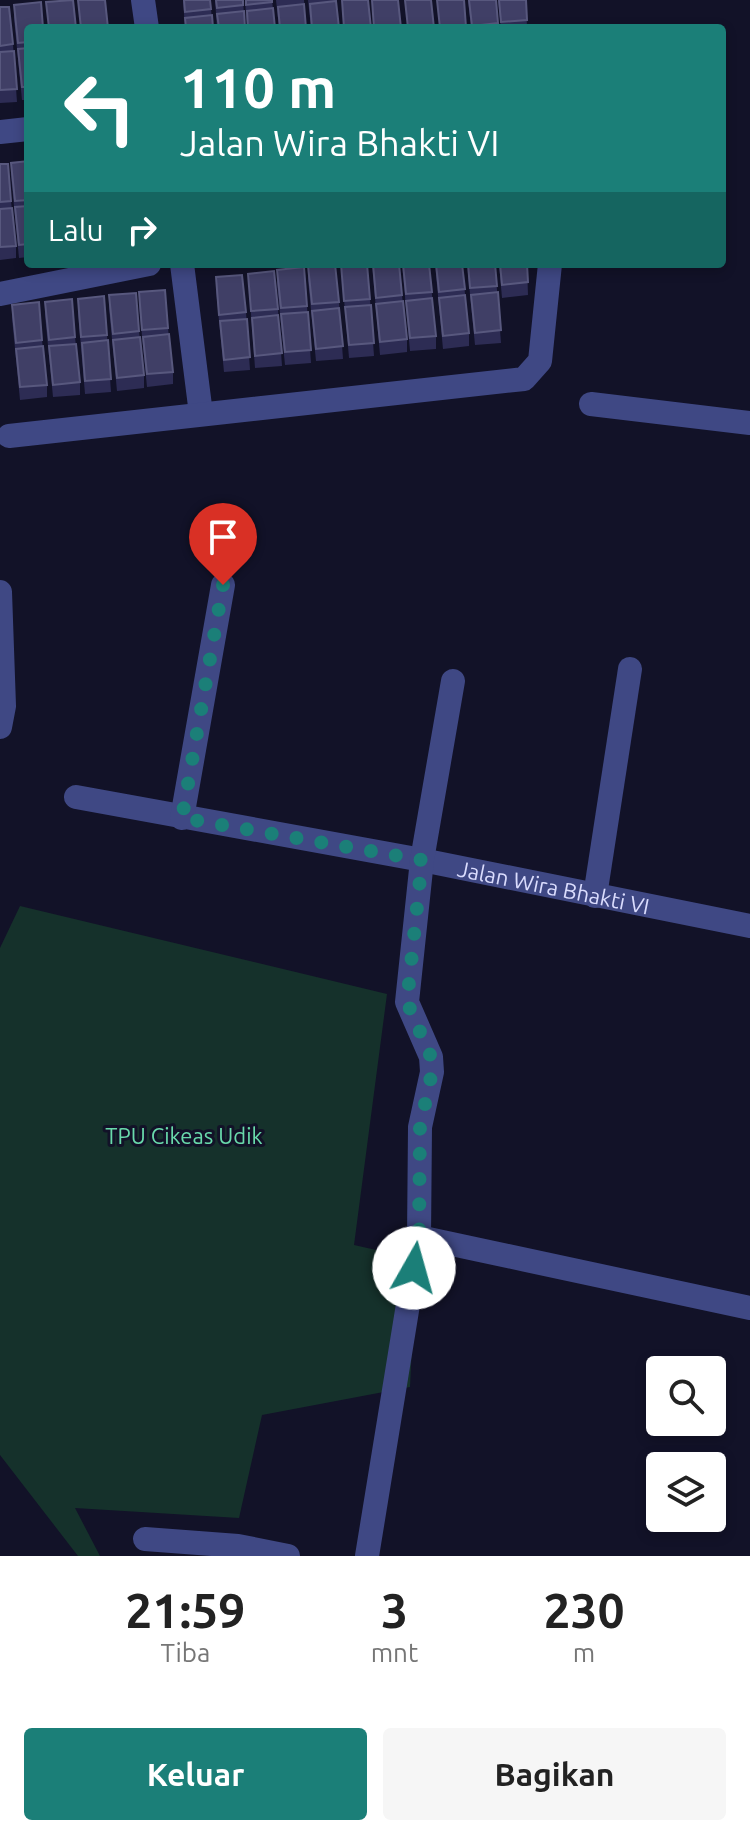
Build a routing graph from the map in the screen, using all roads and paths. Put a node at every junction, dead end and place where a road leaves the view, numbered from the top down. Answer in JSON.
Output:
{"nodes":[{"id":1,"x":143,"y":0,"type":"edge"},
{"id":2,"x":146,"y":24,"type":"edge"},
{"id":3,"x":24,"y":129,"type":"edge"},
{"id":4,"x":0,"y":132,"type":"edge"},
{"id":5,"x":129,"y":268,"type":"edge"},
{"id":6,"x":183,"y":268,"type":"edge"},
{"id":7,"x":550,"y":268,"type":"edge"},
{"id":8,"x":0,"y":294,"type":"edge"},
{"id":9,"x":591,"y":404,"type":"dead end"},
{"id":10,"x":201,"y":414,"type":"junction"},
{"id":11,"x":750,"y":423,"type":"edge"},
{"id":12,"x":9,"y":436,"type":"dead end"},
{"id":13,"x":223,"y":585,"type":"dead end"},
{"id":14,"x":0,"y":598,"type":"edge"},
{"id":15,"x":630,"y":669,"type":"dead end"},
{"id":16,"x":453,"y":681,"type":"dead end"},
{"id":17,"x":1,"y":713,"type":"edge"},
{"id":18,"x":76,"y":797,"type":"dead end"},
{"id":19,"x":182,"y":818,"type":"junction"},
{"id":20,"x":422,"y":860,"type":"junction"},
{"id":21,"x":595,"y":896,"type":"junction"},
{"id":22,"x":750,"y":926,"type":"edge"},
{"id":23,"x":419,"y":1237,"type":"junction"},
{"id":24,"x":750,"y":1308,"type":"edge"},
{"id":25,"x":145,"y":1539,"type":"dead end"},
{"id":26,"x":288,"y":1556,"type":"edge"},
{"id":27,"x":367,"y":1556,"type":"edge"}],
"edges":[{"from":1,"to":2,"type":"street"},
{"from":3,"to":4,"type":"street"},
{"from":5,"to":8,"type":"street"},
{"from":6,"to":10,"type":"street"},
{"from":7,"to":10,"type":"street"},
{"from":9,"to":11,"type":"street"},
{"from":10,"to":12,"type":"street"},
{"from":13,"to":19,"type":"street"},
{"from":14,"to":17,"type":"street"},
{"from":15,"to":21,"type":"street"},
{"from":16,"to":20,"type":"street"},
{"from":18,"to":19,"type":"street","name":"Jalan Wira Bhakti VI"},
{"from":19,"to":20,"type":"street","name":"Jalan Wira Bhakti VI"},
{"from":20,"to":21,"type":"street","name":"Jalan Wira Bhakti VI"},
{"from":20,"to":23,"type":"street"},
{"from":21,"to":22,"type":"street","name":"Jalan Wira Bhakti VI"},
{"from":23,"to":24,"type":"street"},
{"from":23,"to":27,"type":"street"},
{"from":25,"to":26,"type":"street"}]}
